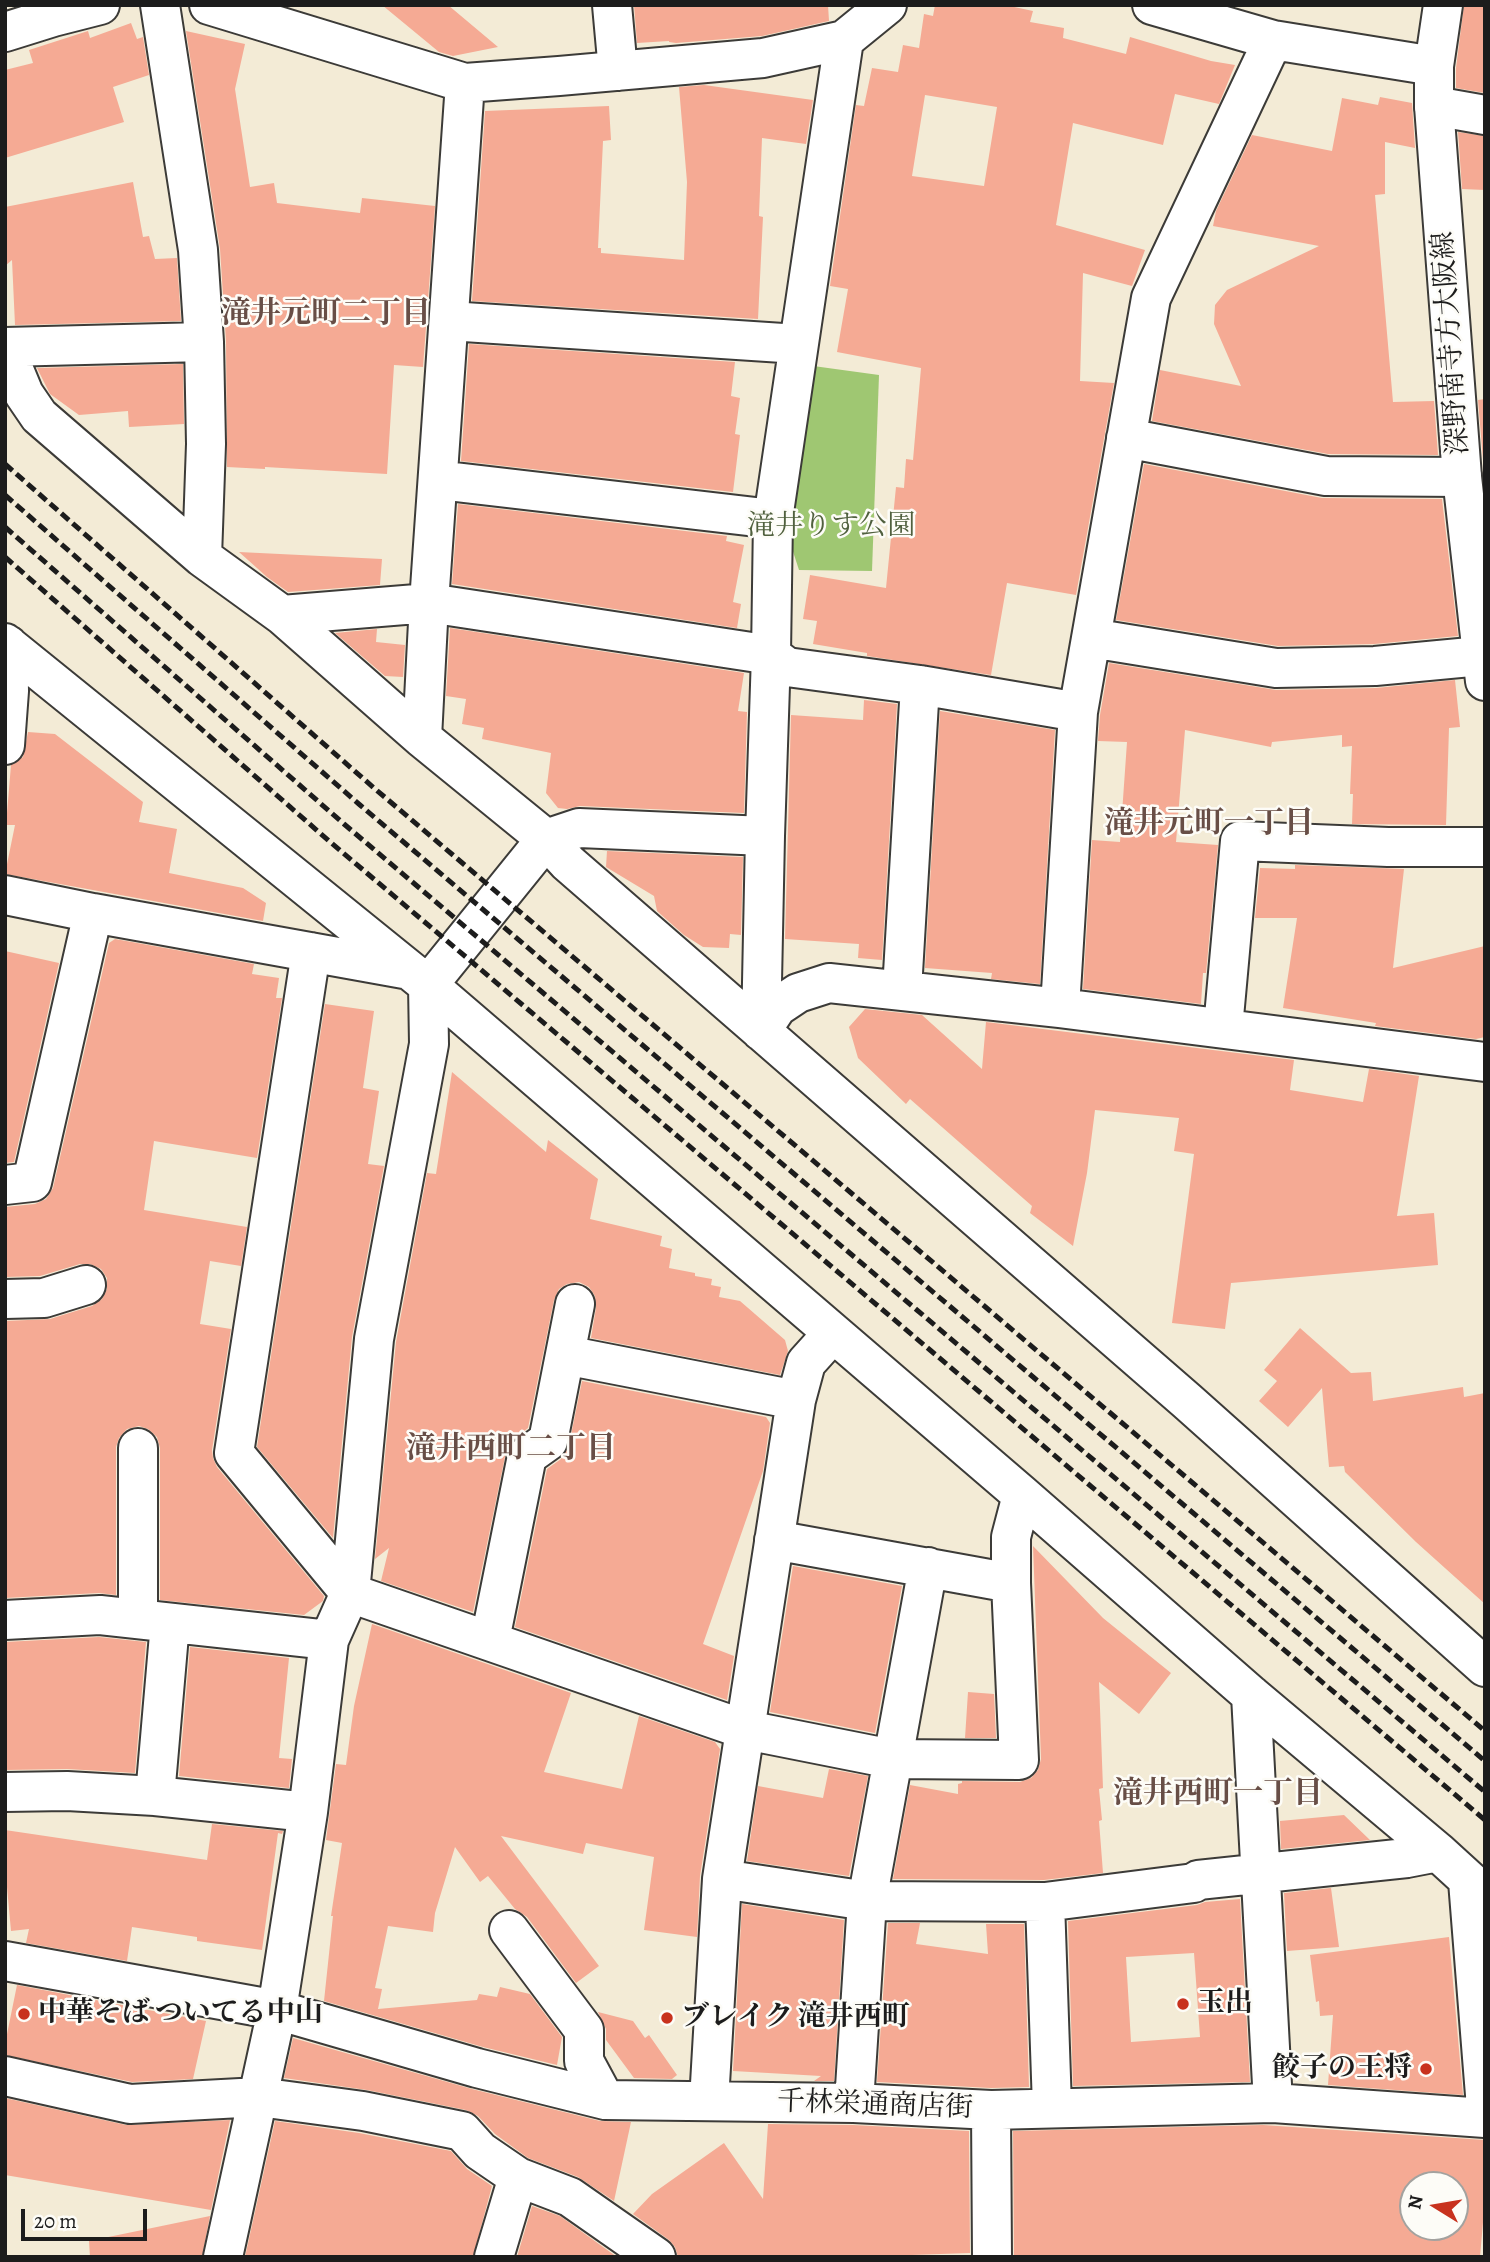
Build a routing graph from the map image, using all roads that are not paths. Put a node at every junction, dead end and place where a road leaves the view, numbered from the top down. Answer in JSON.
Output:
{"nodes":[{"id":1,"x":100,"y":5,"type":"edge"},
{"id":2,"x":160,"y":5,"type":"edge"},
{"id":3,"x":209,"y":5,"type":"edge"},
{"id":4,"x":612,"y":5,"type":"edge"},
{"id":5,"x":887,"y":5,"type":"edge"},
{"id":6,"x":1152,"y":5,"type":"edge"},
{"id":7,"x":1443,"y":5,"type":"edge"},
{"id":8,"x":52,"y":11,"type":"edge"},
{"id":9,"x":1252,"y":25,"type":"edge"},
{"id":10,"x":5,"y":32,"type":"edge"},
{"id":11,"x":844,"y":40,"type":"junction"},
{"id":12,"x":1434,"y":66,"type":"junction"},
{"id":13,"x":618,"y":71,"type":"junction"},
{"id":14,"x":465,"y":83,"type":"junction"},
{"id":15,"x":1434,"y":106,"type":"junction"},
{"id":16,"x":1485,"y":115,"type":"edge"},
{"id":17,"x":449,"y":321,"type":"junction"},
{"id":18,"x":204,"y":342,"type":"junction"},
{"id":19,"x":798,"y":344,"type":"junction"},
{"id":20,"x":5,"y":347,"type":"edge"},
{"id":21,"x":1126,"y":438,"type":"junction"},
{"id":22,"x":1462,"y":477,"type":"junction"},
{"id":23,"x":438,"y":480,"type":"junction"},
{"id":24,"x":773,"y":519,"type":"junction"},
{"id":25,"x":202,"y":557,"type":"junction"},
{"id":26,"x":429,"y":603,"type":"junction"},
{"id":27,"x":282,"y":615,"type":"junction"},
{"id":28,"x":1091,"y":638,"type":"junction"},
{"id":29,"x":6,"y":644,"type":"edge"},
{"id":30,"x":771,"y":655,"type":"junction"},
{"id":31,"x":1483,"y":665,"type":"edge"},
{"id":32,"x":920,"y":685,"type":"junction"},
{"id":33,"x":1078,"y":712,"type":"junction"},
{"id":34,"x":422,"y":738,"type":"junction"},
{"id":35,"x":5,"y":745,"type":"edge"},
{"id":36,"x":765,"y":836,"type":"junction"},
{"id":37,"x":546,"y":839,"type":"junction"},
{"id":38,"x":1485,"y":847,"type":"edge"},
{"id":39,"x":5,"y":895,"type":"edge"},
{"id":40,"x":93,"y":913,"type":"junction"},
{"id":41,"x":311,"y":952,"type":"junction"},
{"id":42,"x":419,"y":978,"type":"junction"},
{"id":43,"x":902,"y":990,"type":"junction"},
{"id":44,"x":1060,"y":1008,"type":"junction"},
{"id":45,"x":1223,"y":1028,"type":"junction"},
{"id":46,"x":761,"y":1031,"type":"junction"},
{"id":47,"x":1485,"y":1062,"type":"edge"},
{"id":48,"x":5,"y":1185,"type":"edge"},
{"id":49,"x":86,"y":1284,"type":"dead end"},
{"id":50,"x":5,"y":1299,"type":"edge"},
{"id":51,"x":575,"y":1304,"type":"dead end"},
{"id":52,"x":833,"y":1333,"type":"junction"},
{"id":53,"x":565,"y":1355,"type":"junction"},
{"id":54,"x":796,"y":1400,"type":"junction"},
{"id":55,"x":138,"y":1448,"type":"dead end"},
{"id":56,"x":1022,"y":1495,"type":"junction"},
{"id":57,"x":774,"y":1540,"type":"junction"},
{"id":58,"x":928,"y":1567,"type":"junction"},
{"id":59,"x":1011,"y":1583,"type":"junction"},
{"id":60,"x":349,"y":1593,"type":"junction"},
{"id":61,"x":5,"y":1620,"type":"edge"},
{"id":62,"x":154,"y":1621,"type":"junction"},
{"id":63,"x":329,"y":1640,"type":"junction"},
{"id":64,"x":490,"y":1640,"type":"junction"},
{"id":65,"x":1485,"y":1667,"type":"edge"},
{"id":66,"x":1251,"y":1695,"type":"junction"},
{"id":67,"x":746,"y":1730,"type":"junction"},
{"id":68,"x":892,"y":1759,"type":"junction"},
{"id":69,"x":5,"y":1792,"type":"edge"},
{"id":70,"x":155,"y":1797,"type":"junction"},
{"id":71,"x":309,"y":1812,"type":"junction"},
{"id":72,"x":1438,"y":1852,"type":"junction"},
{"id":73,"x":1261,"y":1873,"type":"junction"},
{"id":74,"x":722,"y":1879,"type":"junction"},
{"id":75,"x":1476,"y":1888,"type":"edge"},
{"id":76,"x":867,"y":1901,"type":"junction"},
{"id":77,"x":1045,"y":1902,"type":"junction"},
{"id":78,"x":509,"y":1930,"type":"dead end"},
{"id":79,"x":5,"y":1961,"type":"edge"},
{"id":80,"x":277,"y":2010,"type":"junction"},
{"id":81,"x":5,"y":2076,"type":"edge"},
{"id":82,"x":1485,"y":2095,"type":"edge"},
{"id":83,"x":259,"y":2097,"type":"junction"},
{"id":84,"x":605,"y":2099,"type":"junction"},
{"id":85,"x":709,"y":2101,"type":"junction"},
{"id":86,"x":853,"y":2103,"type":"junction"},
{"id":87,"x":1273,"y":2103,"type":"junction"},
{"id":88,"x":1052,"y":2107,"type":"junction"},
{"id":89,"x":990,"y":2110,"type":"junction"},
{"id":90,"x":1485,"y":2118,"type":"edge"},
{"id":91,"x":518,"y":2177,"type":"junction"},
{"id":92,"x":223,"y":2257,"type":"edge"},
{"id":93,"x":494,"y":2257,"type":"edge"},
{"id":94,"x":656,"y":2257,"type":"edge"},
{"id":95,"x":992,"y":2257,"type":"edge"}],
"edges":[{"from":1,"to":8,"type":"street"},
{"from":2,"to":18,"type":"street"},
{"from":3,"to":14,"type":"street"},
{"from":4,"to":13,"type":"street"},
{"from":5,"to":11,"type":"street"},
{"from":6,"to":9,"type":"street"},
{"from":7,"to":12,"type":"street","name":"深野南寺方大阪線"},
{"from":8,"to":10,"type":"street"},
{"from":9,"to":12,"type":"street"},
{"from":9,"to":21,"type":"street"},
{"from":11,"to":13,"type":"street"},
{"from":11,"to":19,"type":"street"},
{"from":12,"to":15,"type":"street","name":"深野南寺方大阪線"},
{"from":13,"to":14,"type":"street"},
{"from":14,"to":17,"type":"street"},
{"from":15,"to":16,"type":"street"},
{"from":15,"to":22,"type":"street","name":"深野南寺方大阪線"},
{"from":17,"to":19,"type":"street"},
{"from":17,"to":23,"type":"street"},
{"from":18,"to":20,"type":"street"},
{"from":18,"to":25,"type":"street"},
{"from":19,"to":24,"type":"street"},
{"from":20,"to":25,"type":"street"},
{"from":21,"to":22,"type":"street"},
{"from":21,"to":28,"type":"street"},
{"from":22,"to":31,"type":"street","name":"深野南寺方大阪線"},
{"from":23,"to":24,"type":"street"},
{"from":23,"to":26,"type":"street"},
{"from":24,"to":30,"type":"street"},
{"from":25,"to":27,"type":"street"},
{"from":26,"to":27,"type":"street"},
{"from":26,"to":30,"type":"street"},
{"from":26,"to":34,"type":"street"},
{"from":27,"to":34,"type":"street"},
{"from":28,"to":31,"type":"street"},
{"from":28,"to":33,"type":"street"},
{"from":29,"to":35,"type":"street"},
{"from":29,"to":42,"type":"street"},
{"from":30,"to":32,"type":"street"},
{"from":30,"to":36,"type":"street"},
{"from":32,"to":33,"type":"street"},
{"from":32,"to":43,"type":"street"},
{"from":33,"to":44,"type":"street"},
{"from":34,"to":37,"type":"street"},
{"from":36,"to":37,"type":"street"},
{"from":36,"to":46,"type":"street"},
{"from":37,"to":42,"type":"street"},
{"from":37,"to":46,"type":"street"},
{"from":38,"to":45,"type":"street"},
{"from":39,"to":40,"type":"street"},
{"from":40,"to":41,"type":"street"},
{"from":40,"to":48,"type":"street"},
{"from":41,"to":42,"type":"street"},
{"from":41,"to":60,"type":"street"},
{"from":42,"to":52,"type":"street"},
{"from":42,"to":60,"type":"street"},
{"from":43,"to":44,"type":"street"},
{"from":43,"to":46,"type":"street"},
{"from":44,"to":45,"type":"street"},
{"from":45,"to":47,"type":"street"},
{"from":46,"to":65,"type":"street"},
{"from":49,"to":50,"type":"street"},
{"from":51,"to":53,"type":"street"},
{"from":52,"to":54,"type":"street"},
{"from":52,"to":56,"type":"street"},
{"from":53,"to":54,"type":"street"},
{"from":53,"to":64,"type":"street"},
{"from":54,"to":57,"type":"street"},
{"from":55,"to":62,"type":"street"},
{"from":56,"to":59,"type":"street"},
{"from":56,"to":66,"type":"street"},
{"from":57,"to":58,"type":"street"},
{"from":57,"to":67,"type":"street"},
{"from":58,"to":59,"type":"street"},
{"from":58,"to":68,"type":"street"},
{"from":59,"to":68,"type":"street"},
{"from":60,"to":63,"type":"street"},
{"from":60,"to":64,"type":"street"},
{"from":61,"to":62,"type":"street"},
{"from":62,"to":63,"type":"street"},
{"from":62,"to":70,"type":"street"},
{"from":63,"to":71,"type":"street"},
{"from":64,"to":67,"type":"street"},
{"from":66,"to":72,"type":"street"},
{"from":66,"to":73,"type":"street"},
{"from":67,"to":68,"type":"street"},
{"from":67,"to":74,"type":"street"},
{"from":68,"to":76,"type":"street"},
{"from":69,"to":70,"type":"street"},
{"from":70,"to":71,"type":"street"},
{"from":71,"to":80,"type":"street"},
{"from":72,"to":73,"type":"street"},
{"from":72,"to":75,"type":"street"},
{"from":73,"to":77,"type":"street"},
{"from":73,"to":87,"type":"street"},
{"from":74,"to":76,"type":"street"},
{"from":74,"to":85,"type":"street"},
{"from":75,"to":82,"type":"street"},
{"from":76,"to":77,"type":"street"},
{"from":76,"to":86,"type":"street"},
{"from":77,"to":88,"type":"street"},
{"from":78,"to":84,"type":"street"},
{"from":79,"to":80,"type":"street","name":"千林栄通商店街"},
{"from":80,"to":83,"type":"street"},
{"from":80,"to":84,"type":"street","name":"千林栄通商店街"},
{"from":81,"to":83,"type":"street"},
{"from":83,"to":91,"type":"street"},
{"from":83,"to":92,"type":"street"},
{"from":84,"to":85,"type":"street","name":"千林栄通商店街"},
{"from":85,"to":86,"type":"street","name":"千林栄通商店街"},
{"from":86,"to":89,"type":"street","name":"千林栄通商店街"},
{"from":87,"to":88,"type":"street","name":"千林栄通商店街"},
{"from":87,"to":90,"type":"street","name":"千林栄通商店街"},
{"from":88,"to":89,"type":"street","name":"千林栄通商店街"},
{"from":89,"to":95,"type":"street"},
{"from":91,"to":93,"type":"street"},
{"from":91,"to":94,"type":"street"}]}
